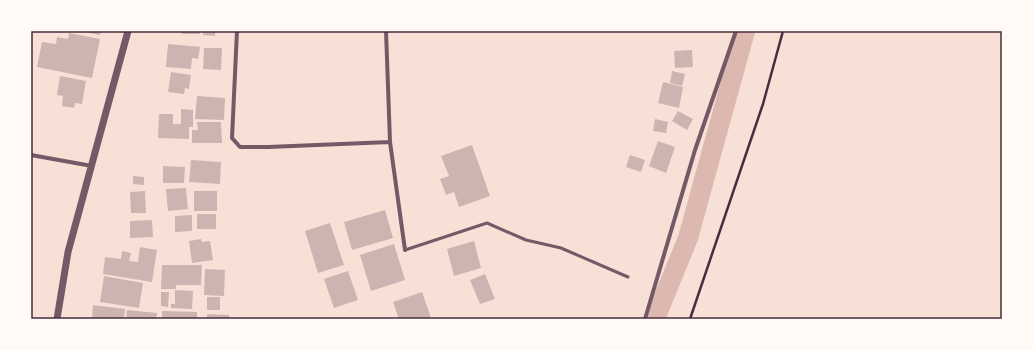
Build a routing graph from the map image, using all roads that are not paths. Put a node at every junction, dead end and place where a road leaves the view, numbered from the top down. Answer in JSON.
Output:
{"nodes":[{"id":1,"x":128,"y":31,"type":"edge"},
{"id":2,"x":237,"y":31,"type":"edge"},
{"id":3,"x":386,"y":31,"type":"edge"},
{"id":4,"x":736,"y":31,"type":"edge"},
{"id":5,"x":390,"y":142,"type":"junction"},
{"id":6,"x":31,"y":154,"type":"edge"},
{"id":7,"x":92,"y":166,"type":"junction"},
{"id":8,"x":405,"y":250,"type":"joint"},
{"id":9,"x":628,"y":277,"type":"dead end"},
{"id":10,"x":58,"y":319,"type":"edge"},
{"id":11,"x":645,"y":319,"type":"edge"}],
"edges":[{"from":1,"to":7,"type":"street"},
{"from":2,"to":5,"type":"street"},
{"from":3,"to":5,"type":"street"},
{"from":4,"to":11,"type":"street"},
{"from":5,"to":8,"type":"street"},
{"from":6,"to":7,"type":"street"},
{"from":7,"to":10,"type":"street"},
{"from":8,"to":9,"type":"lane"}]}
